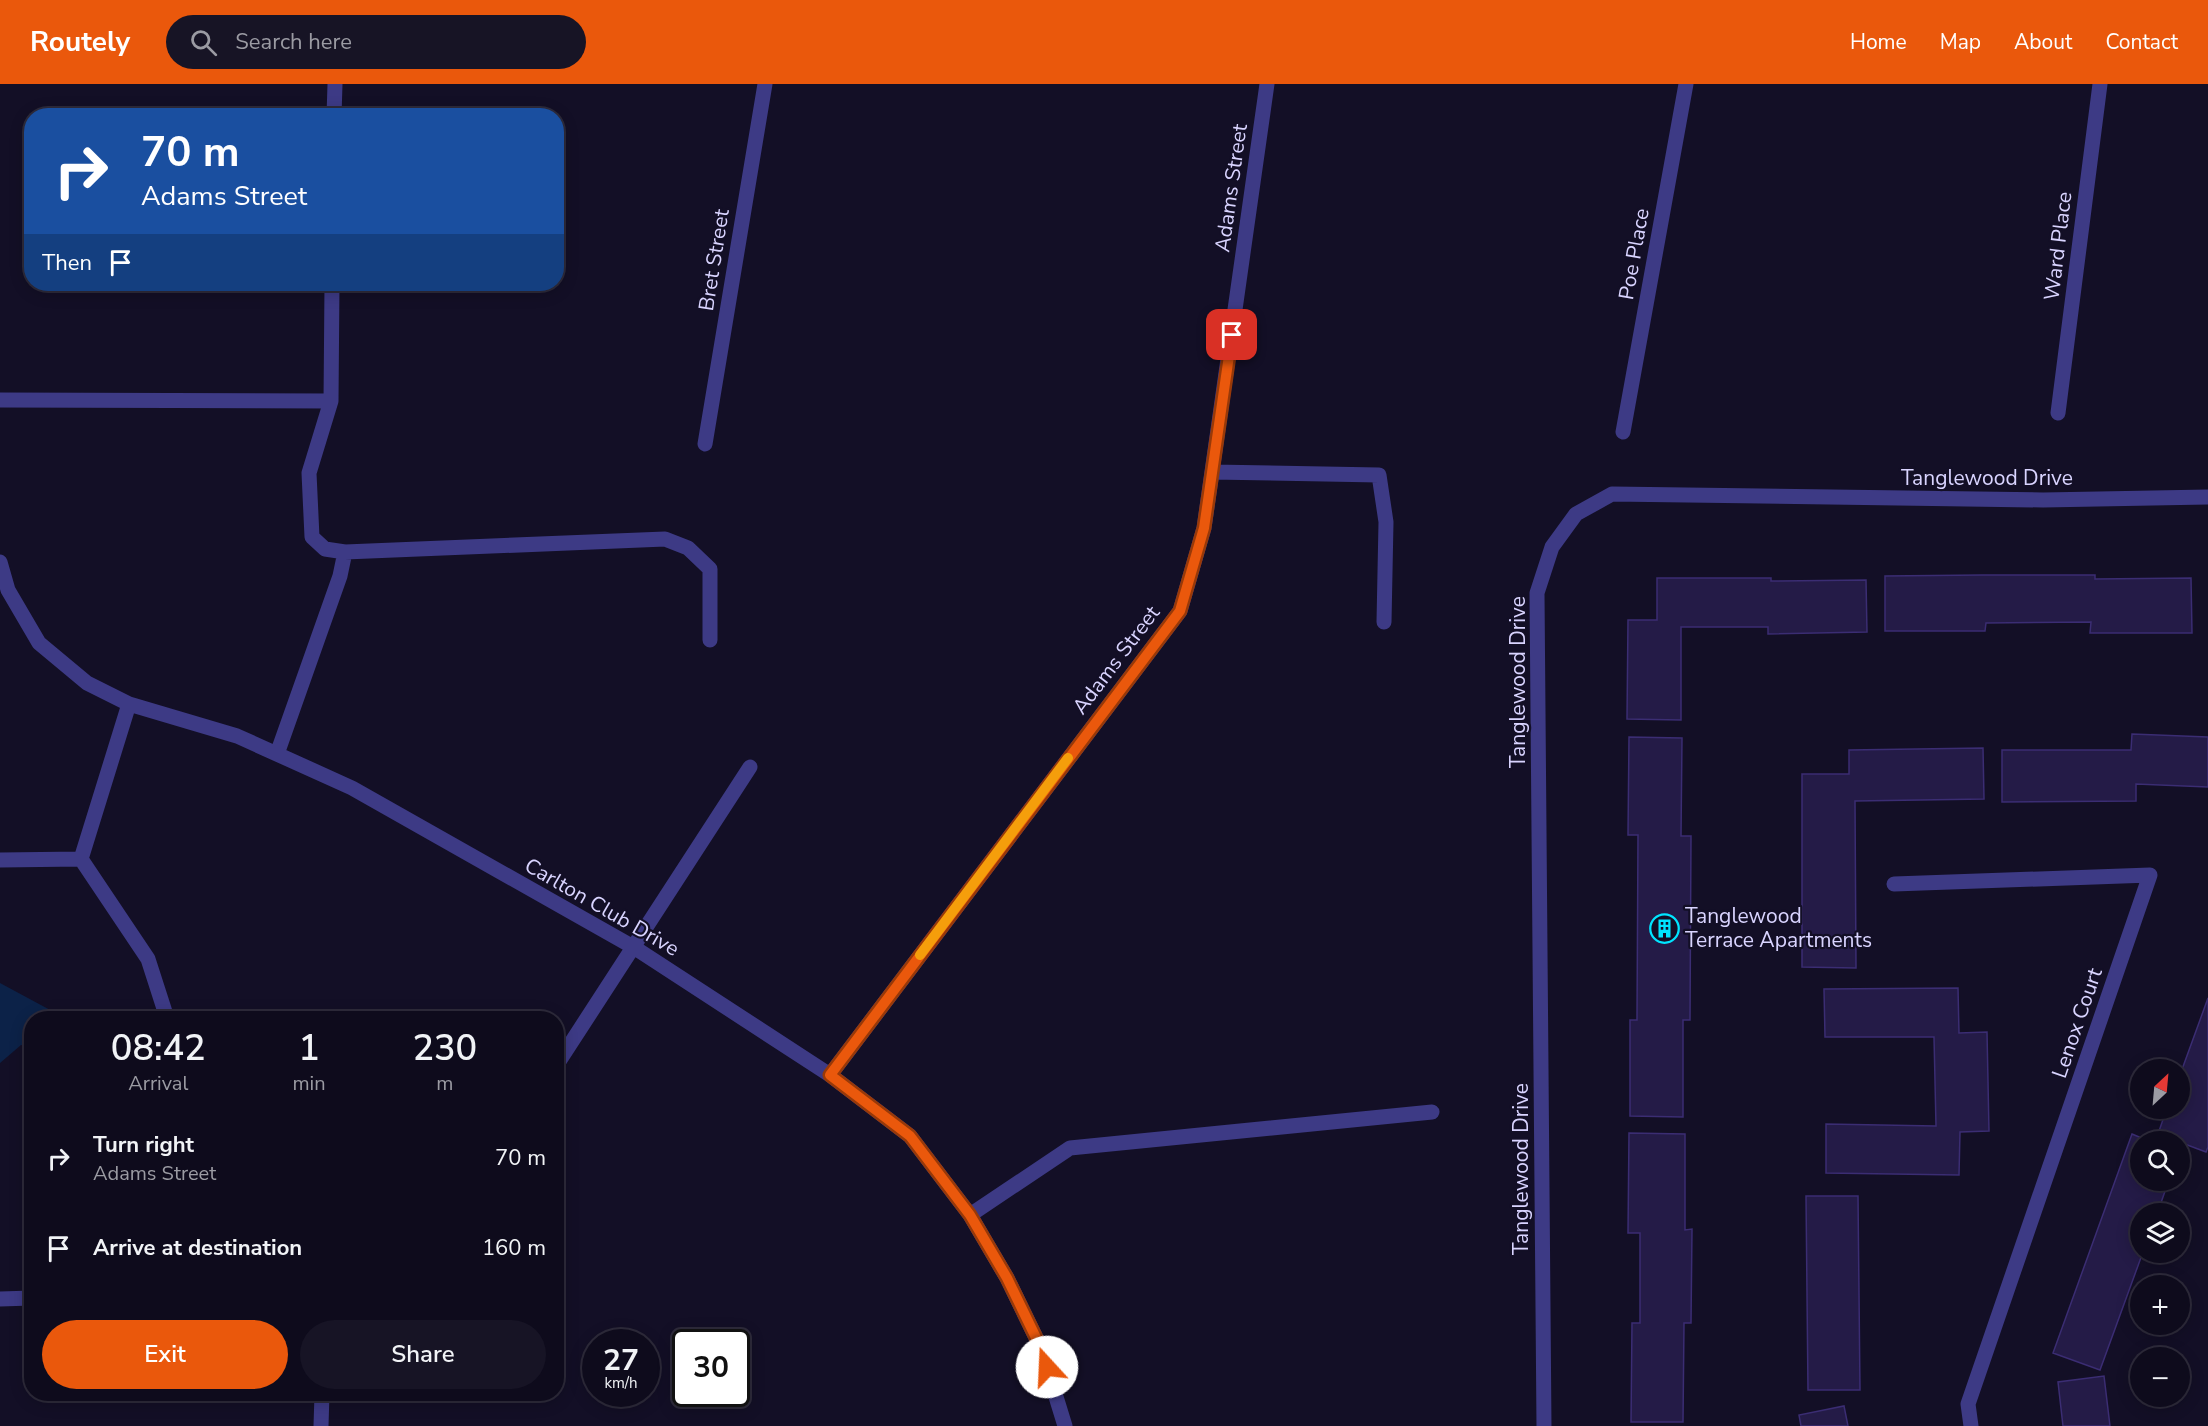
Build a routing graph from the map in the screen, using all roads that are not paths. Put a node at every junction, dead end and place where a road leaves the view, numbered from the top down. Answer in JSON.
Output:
{"nodes":[{"id":1,"x":335,"y":84,"type":"edge"},
{"id":2,"x":765,"y":84,"type":"edge"},
{"id":3,"x":1267,"y":84,"type":"edge"},
{"id":4,"x":1686,"y":84,"type":"edge"},
{"id":5,"x":2100,"y":84,"type":"edge"},
{"id":6,"x":334,"y":108,"type":"edge"},
{"id":7,"x":332,"y":291,"type":"edge"},
{"id":8,"x":0,"y":400,"type":"edge"},
{"id":9,"x":331,"y":400,"type":"junction"},
{"id":10,"x":2058,"y":413,"type":"dead end"},
{"id":11,"x":1623,"y":432,"type":"dead end"},
{"id":12,"x":705,"y":444,"type":"dead end"},
{"id":13,"x":1212,"y":472,"type":"junction"},
{"id":14,"x":2208,"y":497,"type":"edge"},
{"id":15,"x":345,"y":552,"type":"junction"},
{"id":16,"x":0,"y":562,"type":"edge"},
{"id":17,"x":1384,"y":622,"type":"dead end"},
{"id":18,"x":710,"y":640,"type":"dead end"},
{"id":19,"x":129,"y":704,"type":"junction"},
{"id":20,"x":277,"y":754,"type":"junction"},
{"id":21,"x":750,"y":767,"type":"dead end"},
{"id":22,"x":81,"y":859,"type":"junction"},
{"id":23,"x":0,"y":860,"type":"edge"},
{"id":24,"x":1894,"y":884,"type":"dead end"},
{"id":25,"x":635,"y":948,"type":"junction"},
{"id":26,"x":165,"y":1011,"type":"edge"},
{"id":27,"x":564,"y":1054,"type":"edge"},
{"id":28,"x":830,"y":1075,"type":"junction"},
{"id":29,"x":1432,"y":1112,"type":"dead end"},
{"id":30,"x":970,"y":1215,"type":"junction"},
{"id":31,"x":24,"y":1298,"type":"edge"},
{"id":32,"x":0,"y":1299,"type":"edge"},
{"id":33,"x":322,"y":1401,"type":"edge"},
{"id":34,"x":321,"y":1426,"type":"edge"},
{"id":35,"x":1065,"y":1426,"type":"edge"},
{"id":36,"x":1544,"y":1426,"type":"edge"},
{"id":37,"x":1971,"y":1426,"type":"edge"}],
"edges":[{"from":1,"to":6,"type":"street"},
{"from":2,"to":12,"type":"street","name":"Bret Street"},
{"from":3,"to":13,"type":"street","name":"Adams Street"},
{"from":4,"to":11,"type":"street","name":"Poe Place"},
{"from":5,"to":10,"type":"street","name":"Ward Place"},
{"from":7,"to":9,"type":"street"},
{"from":8,"to":9,"type":"street"},
{"from":9,"to":15,"type":"street"},
{"from":13,"to":17,"type":"street"},
{"from":13,"to":28,"type":"street","name":"Adams Street"},
{"from":14,"to":36,"type":"street","name":"Tanglewood Drive"},
{"from":15,"to":18,"type":"street"},
{"from":15,"to":20,"type":"street"},
{"from":16,"to":19,"type":"street","name":"Carlton Club Drive"},
{"from":19,"to":20,"type":"street","name":"Carlton Club Drive"},
{"from":19,"to":22,"type":"street"},
{"from":20,"to":25,"type":"street","name":"Carlton Club Drive"},
{"from":21,"to":25,"type":"street"},
{"from":22,"to":23,"type":"street"},
{"from":22,"to":26,"type":"street"},
{"from":24,"to":37,"type":"street","name":"Lenox Court"},
{"from":25,"to":27,"type":"street"},
{"from":25,"to":28,"type":"street","name":"Carlton Club Drive"},
{"from":28,"to":30,"type":"street","name":"Carlton Club Drive"},
{"from":29,"to":30,"type":"street"},
{"from":30,"to":35,"type":"street","name":"Carlton Club Drive"},
{"from":31,"to":32,"type":"street"},
{"from":33,"to":34,"type":"street"}]}
